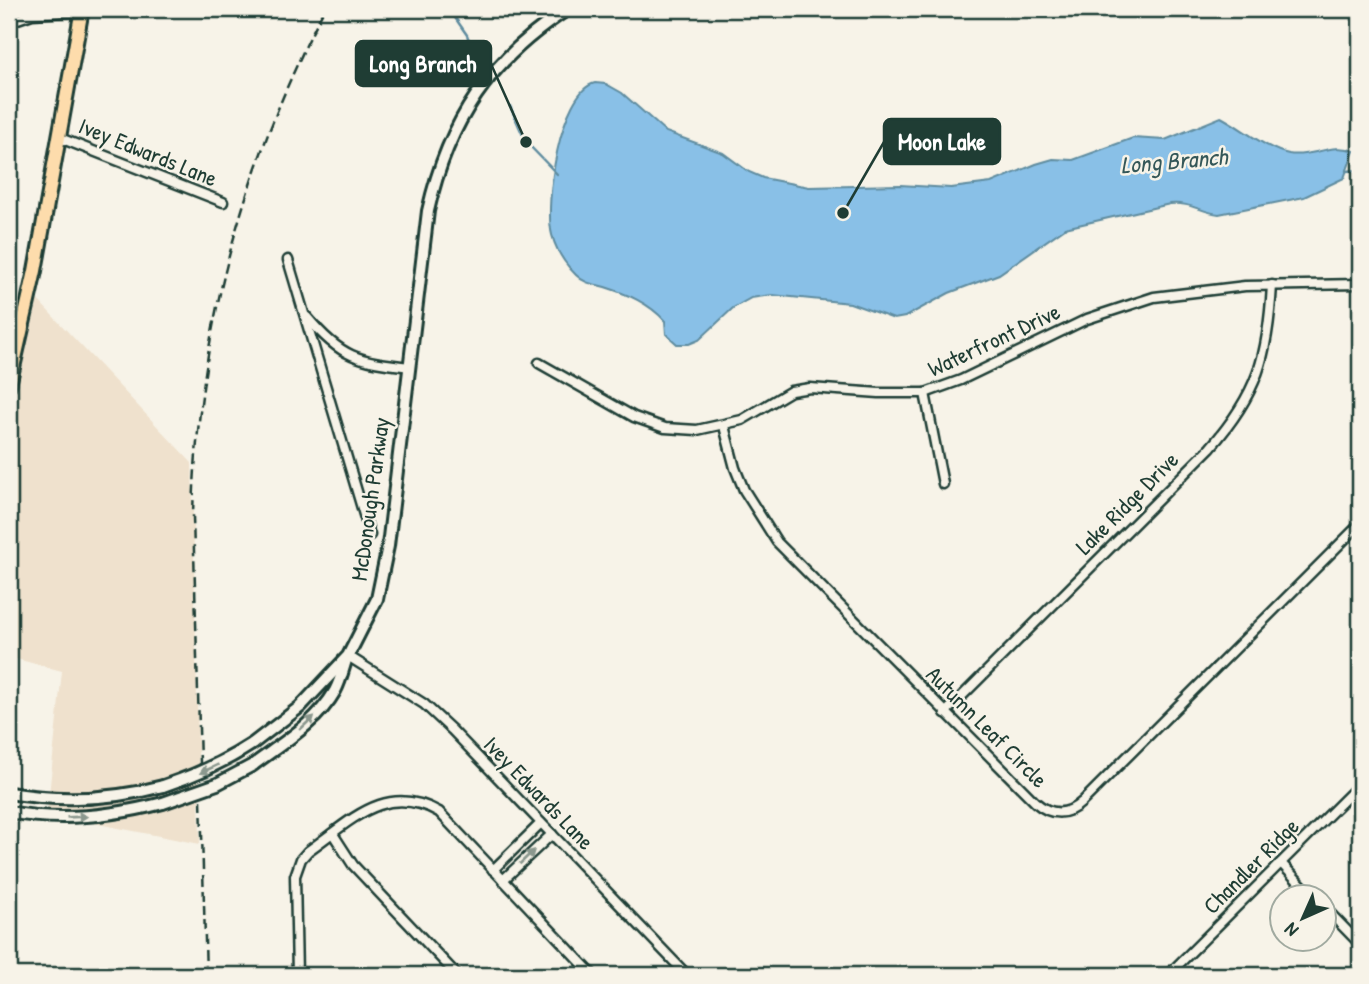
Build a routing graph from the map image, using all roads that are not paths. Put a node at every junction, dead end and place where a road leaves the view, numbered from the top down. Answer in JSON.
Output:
{"nodes":[{"id":1,"x":568,"y":9,"type":"edge"},
{"id":2,"x":82,"y":10,"type":"edge"},
{"id":3,"x":9,"y":22,"type":"edge"},
{"id":4,"x":60,"y":138,"type":"junction"},
{"id":5,"x":223,"y":202,"type":"dead end"},
{"id":6,"x":288,"y":260,"type":"dead end"},
{"id":7,"x":1360,"y":284,"type":"edge"},
{"id":8,"x":1272,"y":285,"type":"junction"},
{"id":9,"x":304,"y":314,"type":"junction"},
{"id":10,"x":539,"y":363,"type":"dead end"},
{"id":11,"x":410,"y":367,"type":"junction"},
{"id":12,"x":9,"y":385,"type":"edge"},
{"id":13,"x":925,"y":393,"type":"junction"},
{"id":14,"x":724,"y":426,"type":"junction"},
{"id":15,"x":943,"y":484,"type":"dead end"},
{"id":16,"x":1360,"y":524,"type":"edge"},
{"id":17,"x":370,"y":535,"type":"dead end"},
{"id":18,"x":348,"y":656,"type":"junction"},
{"id":19,"x":945,"y":713,"type":"junction"},
{"id":20,"x":1360,"y":784,"type":"edge"},
{"id":21,"x":9,"y":793,"type":"edge"},
{"id":22,"x":9,"y":812,"type":"edge"},
{"id":23,"x":541,"y":823,"type":"junction"},
{"id":24,"x":333,"y":834,"type":"junction"},
{"id":25,"x":552,"y":834,"type":"junction"},
{"id":26,"x":1281,"y":863,"type":"junction"},
{"id":27,"x":493,"y":870,"type":"junction"},
{"id":28,"x":503,"y":880,"type":"junction"},
{"id":29,"x":1299,"y":883,"type":"edge"},
{"id":30,"x":1338,"y":921,"type":"edge"},
{"id":31,"x":1360,"y":944,"type":"edge"},
{"id":32,"x":297,"y":975,"type":"edge"},
{"id":33,"x":457,"y":975,"type":"edge"},
{"id":34,"x":593,"y":975,"type":"edge"},
{"id":35,"x":687,"y":975,"type":"edge"},
{"id":36,"x":1168,"y":975,"type":"edge"}],
"edges":[{"from":1,"to":11,"type":"street","name":"McDonough Parkway"},
{"from":2,"to":3,"type":"street"},
{"from":2,"to":4,"type":"main road"},
{"from":4,"to":5,"type":"street","name":"Ivey Edwards Lane"},
{"from":4,"to":12,"type":"main road"},
{"from":6,"to":9,"type":"street"},
{"from":7,"to":8,"type":"street","name":"Waterfront Drive"},
{"from":8,"to":13,"type":"street","name":"Waterfront Drive"},
{"from":8,"to":19,"type":"street","name":"Lake Ridge Drive"},
{"from":9,"to":11,"type":"street"},
{"from":9,"to":17,"type":"street"},
{"from":10,"to":14,"type":"street","name":"Waterfront Drive"},
{"from":11,"to":18,"type":"street","name":"McDonough Parkway"},
{"from":13,"to":14,"type":"street","name":"Waterfront Drive"},
{"from":13,"to":15,"type":"street"},
{"from":14,"to":19,"type":"street","name":"Autumn Leaf Circle"},
{"from":16,"to":19,"type":"street","name":"Autumn Leaf Circle"},
{"from":18,"to":21,"type":"street","name":"McDonough Parkway","one_way":true,"bridge":true},
{"from":22,"to":18,"type":"street","one_way":true,"bridge":true},
{"from":18,"to":23,"type":"street","name":"Ivey Edwards Lane"},
{"from":20,"to":26,"type":"street","name":"Chandler Ridge"},
{"from":23,"to":25,"type":"street","name":"Ivey Edwards Lane"},
{"from":23,"to":27,"type":"street"},
{"from":24,"to":27,"type":"street"},
{"from":24,"to":32,"type":"street"},
{"from":24,"to":33,"type":"street"},
{"from":28,"to":25,"type":"street","one_way":true},
{"from":25,"to":35,"type":"street","name":"Ivey Edwards Lane"},
{"from":26,"to":29,"type":"street"},
{"from":26,"to":36,"type":"street","name":"Chandler Ridge"},
{"from":27,"to":28,"type":"street"},
{"from":28,"to":34,"type":"street"},
{"from":30,"to":31,"type":"street"}]}
